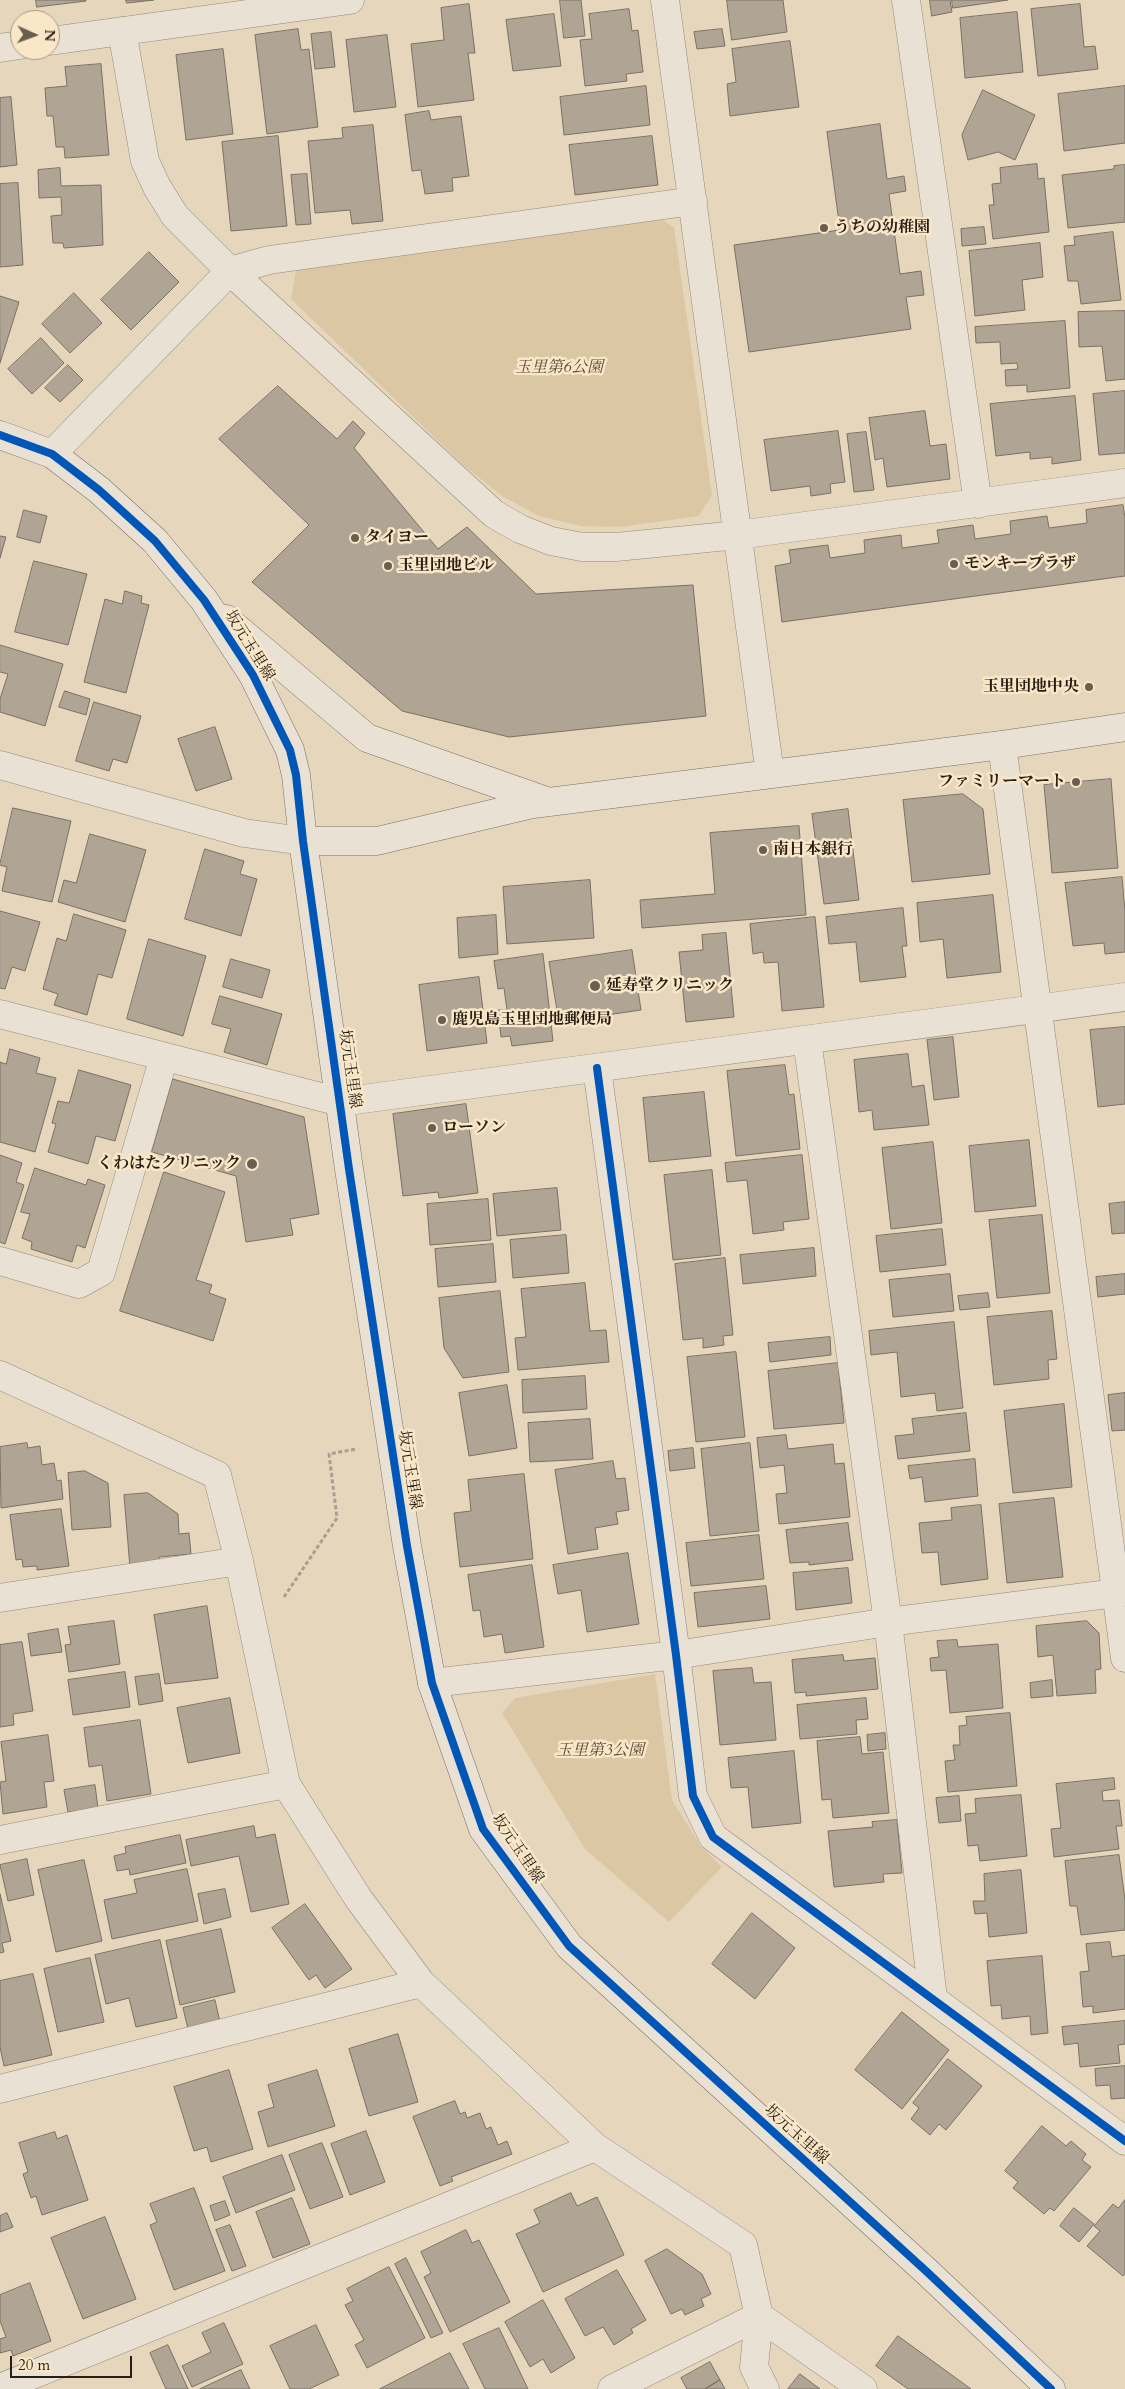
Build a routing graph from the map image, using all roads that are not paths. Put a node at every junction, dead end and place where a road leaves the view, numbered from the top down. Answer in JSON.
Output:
{"nodes":[{"id":1,"x":350,"y":0,"type":"edge"},
{"id":2,"x":665,"y":0,"type":"edge"},
{"id":3,"x":906,"y":0,"type":"edge"},
{"id":4,"x":122,"y":31,"type":"junction"},
{"id":5,"x":60,"y":40,"type":"edge"},
{"id":6,"x":693,"y":201,"type":"junction"},
{"id":7,"x":230,"y":272,"type":"junction"},
{"id":8,"x":0,"y":435,"type":"edge"},
{"id":9,"x":52,"y":454,"type":"junction"},
{"id":10,"x":1125,"y":483,"type":"edge"},
{"id":11,"x":978,"y":504,"type":"junction"},
{"id":12,"x":738,"y":535,"type":"junction"},
{"id":13,"x":204,"y":600,"type":"junction"},
{"id":14,"x":1125,"y":727,"type":"edge"},
{"id":15,"x":1002,"y":745,"type":"junction"},
{"id":16,"x":0,"y":765,"type":"edge"},
{"id":17,"x":770,"y":774,"type":"junction"},
{"id":18,"x":549,"y":802,"type":"junction"},
{"id":19,"x":303,"y":841,"type":"junction"},
{"id":20,"x":1125,"y":997,"type":"edge"},
{"id":21,"x":1037,"y":1008,"type":"junction"},
{"id":22,"x":0,"y":1014,"type":"edge"},
{"id":23,"x":807,"y":1040,"type":"junction"},
{"id":24,"x":164,"y":1057,"type":"junction"},
{"id":25,"x":597,"y":1068,"type":"junction"},
{"id":26,"x":340,"y":1102,"type":"junction"},
{"id":27,"x":0,"y":1261,"type":"edge"},
{"id":28,"x":0,"y":1375,"type":"edge"},
{"id":29,"x":239,"y":1561,"type":"junction"},
{"id":30,"x":1121,"y":1593,"type":"edge"},
{"id":31,"x":0,"y":1598,"type":"edge"},
{"id":32,"x":888,"y":1622,"type":"junction"},
{"id":33,"x":676,"y":1655,"type":"junction"},
{"id":34,"x":1125,"y":1658,"type":"edge"},
{"id":35,"x":432,"y":1683,"type":"junction"},
{"id":36,"x":286,"y":1784,"type":"junction"},
{"id":37,"x":0,"y":1840,"type":"edge"},
{"id":38,"x":421,"y":1982,"type":"junction"},
{"id":39,"x":933,"y":1998,"type":"junction"},
{"id":40,"x":0,"y":2089,"type":"edge"},
{"id":41,"x":1125,"y":2141,"type":"edge"},
{"id":42,"x":595,"y":2147,"type":"junction"},
{"id":43,"x":759,"y":2316,"type":"junction"},
{"id":44,"x":0,"y":2388,"type":"edge"},
{"id":45,"x":612,"y":2389,"type":"edge"},
{"id":46,"x":765,"y":2389,"type":"edge"},
{"id":47,"x":863,"y":2389,"type":"edge"},
{"id":48,"x":1052,"y":2389,"type":"edge"}],
"edges":[{"from":1,"to":4,"type":"street"},
{"from":2,"to":6,"type":"street"},
{"from":3,"to":11,"type":"street"},
{"from":4,"to":5,"type":"street"},
{"from":4,"to":7,"type":"street"},
{"from":6,"to":7,"type":"street"},
{"from":6,"to":12,"type":"street"},
{"from":7,"to":9,"type":"street"},
{"from":7,"to":12,"type":"street"},
{"from":8,"to":9,"type":"street","name":"坂元玉里線"},
{"from":9,"to":13,"type":"street","name":"坂元玉里線"},
{"from":10,"to":11,"type":"street"},
{"from":11,"to":12,"type":"street"},
{"from":12,"to":17,"type":"street"},
{"from":13,"to":18,"type":"street"},
{"from":13,"to":19,"type":"street","name":"坂元玉里線"},
{"from":14,"to":15,"type":"street"},
{"from":15,"to":17,"type":"street"},
{"from":15,"to":21,"type":"street"},
{"from":16,"to":19,"type":"street"},
{"from":17,"to":18,"type":"street"},
{"from":18,"to":19,"type":"street"},
{"from":19,"to":26,"type":"street","name":"坂元玉里線"},
{"from":20,"to":21,"type":"street"},
{"from":21,"to":23,"type":"street"},
{"from":21,"to":30,"type":"street"},
{"from":22,"to":24,"type":"street"},
{"from":23,"to":25,"type":"street"},
{"from":23,"to":32,"type":"street"},
{"from":24,"to":26,"type":"street"},
{"from":24,"to":27,"type":"street"},
{"from":25,"to":26,"type":"street"},
{"from":25,"to":33,"type":"street"},
{"from":26,"to":35,"type":"street","name":"坂元玉里線"},
{"from":28,"to":29,"type":"street"},
{"from":29,"to":31,"type":"street"},
{"from":29,"to":36,"type":"street"},
{"from":30,"to":32,"type":"street"},
{"from":30,"to":34,"type":"street"},
{"from":32,"to":33,"type":"street"},
{"from":32,"to":39,"type":"street"},
{"from":33,"to":35,"type":"street"},
{"from":33,"to":39,"type":"street"},
{"from":35,"to":48,"type":"street","name":"坂元玉里線"},
{"from":36,"to":37,"type":"street"},
{"from":36,"to":38,"type":"street"},
{"from":38,"to":40,"type":"street"},
{"from":38,"to":42,"type":"street"},
{"from":39,"to":41,"type":"street"},
{"from":42,"to":43,"type":"street"},
{"from":42,"to":44,"type":"street"},
{"from":43,"to":45,"type":"street"},
{"from":43,"to":46,"type":"street"},
{"from":43,"to":47,"type":"street"}]}
